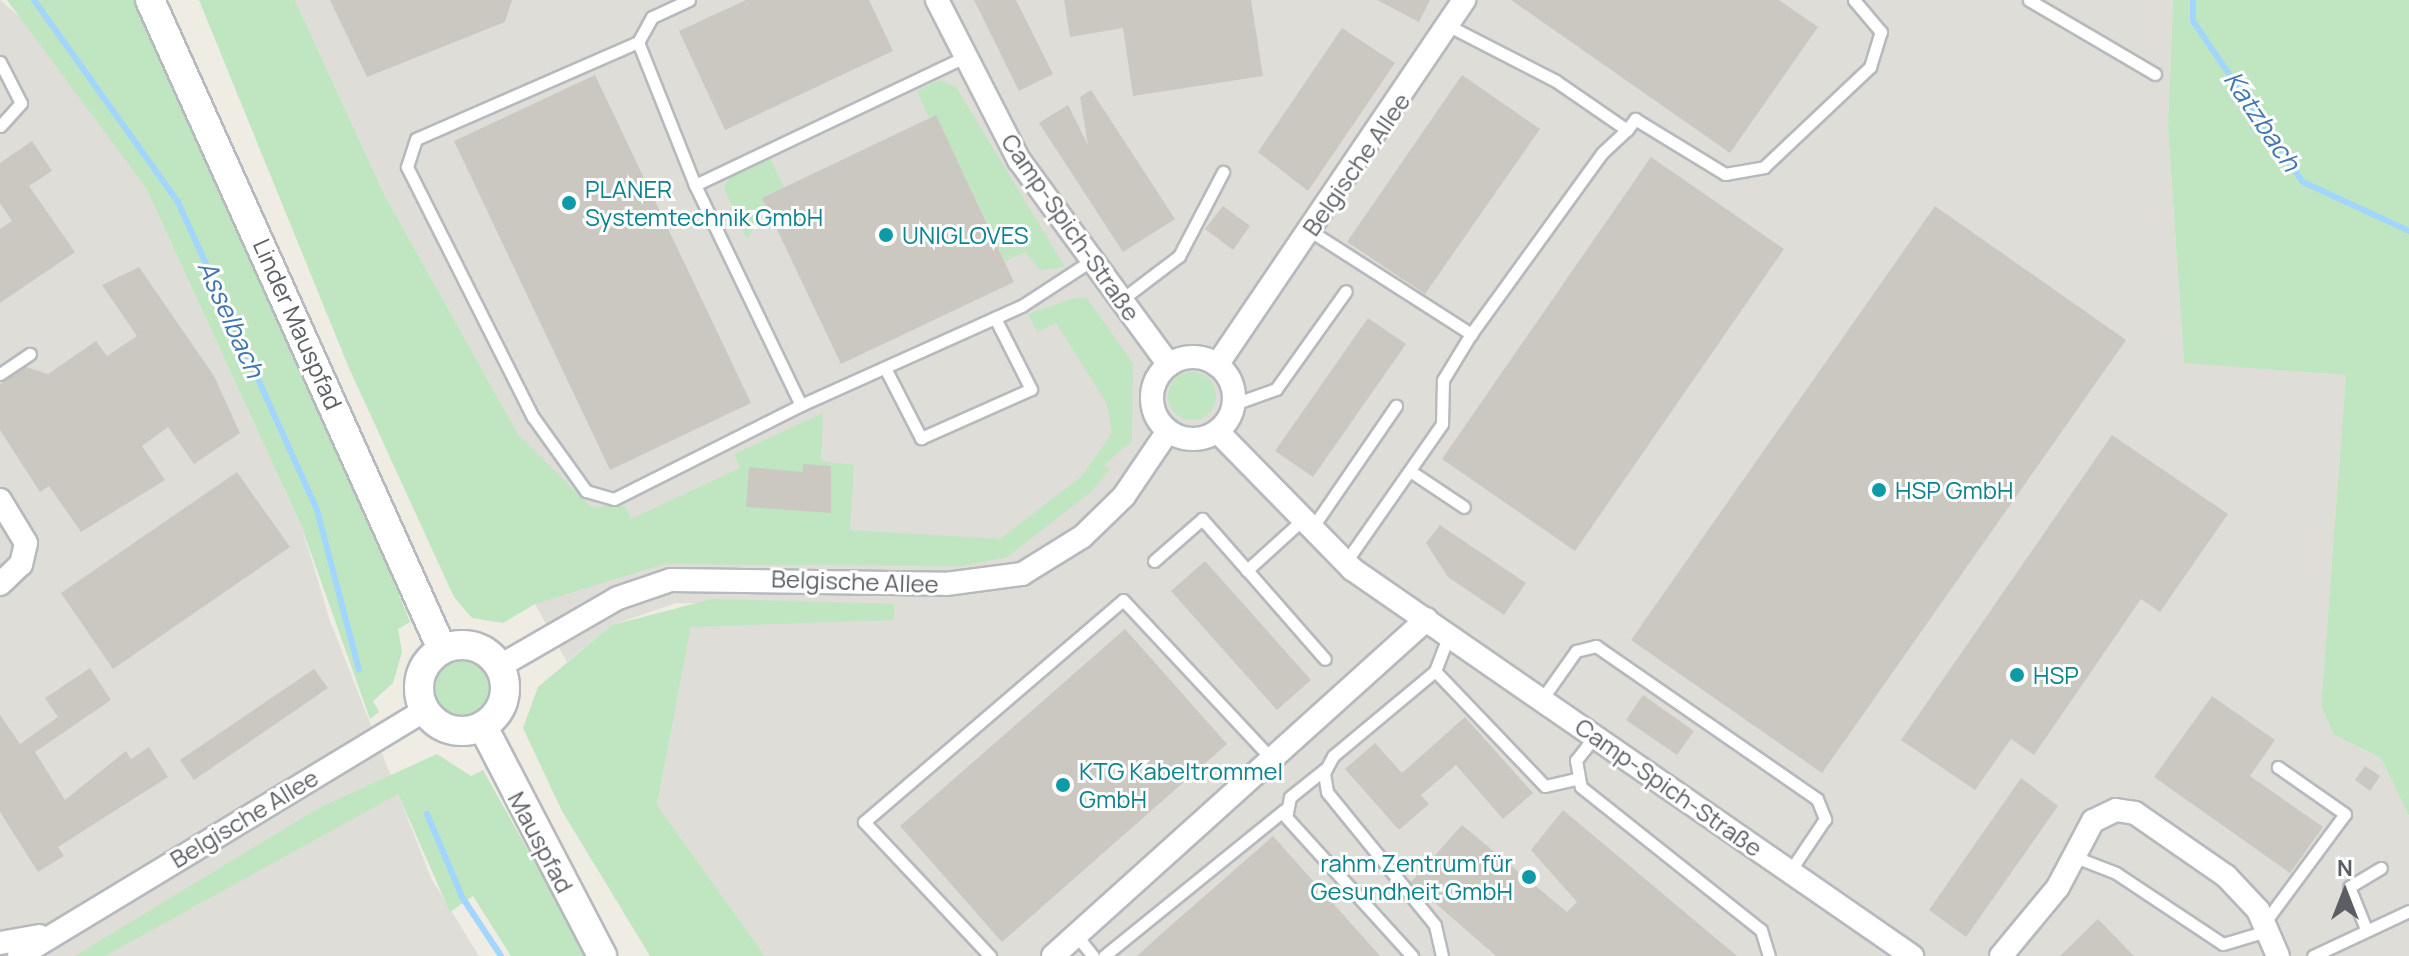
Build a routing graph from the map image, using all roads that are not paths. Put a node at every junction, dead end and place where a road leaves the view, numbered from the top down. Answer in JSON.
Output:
{"nodes":[{"id":1,"x":150,"y":0,"type":"edge"},
{"id":2,"x":689,"y":0,"type":"edge"},
{"id":3,"x":937,"y":0,"type":"edge"},
{"id":4,"x":1464,"y":0,"type":"edge"},
{"id":5,"x":1854,"y":0,"type":"edge"},
{"id":6,"x":2029,"y":0,"type":"edge"},
{"id":7,"x":1449,"y":26,"type":"junction"},
{"id":8,"x":638,"y":42,"type":"junction"},
{"id":9,"x":963,"y":58,"type":"junction"},
{"id":10,"x":0,"y":62,"type":"edge"},
{"id":11,"x":2155,"y":74,"type":"dead end"},
{"id":12,"x":0,"y":126,"type":"edge"},
{"id":13,"x":1627,"y":130,"type":"junction"},
{"id":14,"x":1223,"y":172,"type":"dead end"},
{"id":15,"x":695,"y":185,"type":"junction"},
{"id":16,"x":1309,"y":230,"type":"junction"},
{"id":17,"x":1089,"y":262,"type":"junction"},
{"id":18,"x":1346,"y":291,"type":"dead end"},
{"id":19,"x":1121,"y":300,"type":"junction"},
{"id":20,"x":995,"y":318,"type":"junction"},
{"id":21,"x":1471,"y":334,"type":"junction"},
{"id":22,"x":30,"y":354,"type":"dead end"},
{"id":23,"x":1169,"y":365,"type":"junction"},
{"id":24,"x":1217,"y":365,"type":"junction"},
{"id":25,"x":885,"y":368,"type":"junction"},
{"id":26,"x":0,"y":374,"type":"edge"},
{"id":27,"x":1234,"y":404,"type":"junction"},
{"id":28,"x":801,"y":405,"type":"junction"},
{"id":29,"x":1396,"y":406,"type":"dead end"},
{"id":30,"x":1168,"y":431,"type":"junction"},
{"id":31,"x":1218,"y":432,"type":"junction"},
{"id":32,"x":1413,"y":473,"type":"junction"},
{"id":33,"x":0,"y":500,"type":"edge"},
{"id":34,"x":1464,"y":507,"type":"dead end"},
{"id":35,"x":1304,"y":527,"type":"junction"},
{"id":36,"x":1154,"y":561,"type":"dead end"},
{"id":37,"x":1345,"y":563,"type":"junction"},
{"id":38,"x":1247,"y":570,"type":"junction"},
{"id":39,"x":0,"y":584,"type":"edge"},
{"id":40,"x":1427,"y":619,"type":"junction"},
{"id":41,"x":1449,"y":634,"type":"junction"},
{"id":42,"x":442,"y":649,"type":"junction"},
{"id":43,"x":1325,"y":659,"type":"dead end"},
{"id":44,"x":500,"y":666,"type":"junction"},
{"id":45,"x":1435,"y":671,"type":"junction"},
{"id":46,"x":1542,"y":699,"type":"junction"},
{"id":47,"x":425,"y":710,"type":"junction"},
{"id":48,"x":483,"y":727,"type":"junction"},
{"id":49,"x":1595,"y":736,"type":"junction"},
{"id":50,"x":1271,"y":758,"type":"junction"},
{"id":51,"x":2278,"y":767,"type":"dead end"},
{"id":52,"x":1325,"y":769,"type":"junction"},
{"id":53,"x":1576,"y":779,"type":"junction"},
{"id":54,"x":1284,"y":810,"type":"junction"},
{"id":55,"x":2075,"y":857,"type":"junction"},
{"id":56,"x":2381,"y":868,"type":"dead end"},
{"id":57,"x":1790,"y":871,"type":"junction"},
{"id":58,"x":2409,"y":911,"type":"edge"},
{"id":59,"x":2268,"y":926,"type":"junction"},
{"id":60,"x":63,"y":929,"type":"junction"},
{"id":61,"x":2366,"y":929,"type":"junction"},
{"id":62,"x":1076,"y":935,"type":"junction"},
{"id":63,"x":0,"y":943,"type":"edge"},
{"id":64,"x":1441,"y":955,"type":"edge"},
{"id":65,"x":19,"y":956,"type":"edge"},
{"id":66,"x":602,"y":956,"type":"edge"},
{"id":67,"x":990,"y":956,"type":"edge"},
{"id":68,"x":1053,"y":956,"type":"edge"},
{"id":69,"x":1093,"y":956,"type":"edge"},
{"id":70,"x":1104,"y":956,"type":"edge"},
{"id":71,"x":1412,"y":956,"type":"edge"},
{"id":72,"x":1769,"y":956,"type":"edge"},
{"id":73,"x":1912,"y":956,"type":"edge"},
{"id":74,"x":2001,"y":956,"type":"edge"},
{"id":75,"x":2278,"y":956,"type":"edge"},
{"id":76,"x":2313,"y":956,"type":"edge"}],
"edges":[{"from":1,"to":42,"type":"street","name":"Linder Mauspfad"},
{"from":2,"to":8,"type":"lane"},
{"from":3,"to":9,"type":"street","name":"Camp-Spich-Straße"},
{"from":4,"to":7,"type":"street","name":"Belgische Allee"},
{"from":5,"to":13,"type":"lane"},
{"from":6,"to":11,"type":"lane"},
{"from":7,"to":13,"type":"lane"},
{"from":7,"to":16,"type":"street","name":"Belgische Allee"},
{"from":8,"to":15,"type":"lane"},
{"from":8,"to":28,"type":"lane"},
{"from":9,"to":15,"type":"lane"},
{"from":9,"to":17,"type":"street","name":"Camp-Spich-Straße"},
{"from":10,"to":12,"type":"lane"},
{"from":13,"to":21,"type":"lane"},
{"from":14,"to":19,"type":"lane"},
{"from":15,"to":28,"type":"lane"},
{"from":16,"to":21,"type":"lane"},
{"from":16,"to":24,"type":"street","name":"Belgische Allee"},
{"from":17,"to":19,"type":"street","name":"Camp-Spich-Straße"},
{"from":17,"to":20,"type":"lane"},
{"from":18,"to":27,"type":"lane"},
{"from":19,"to":23,"type":"street","name":"Camp-Spich-Straße"},
{"from":20,"to":25,"type":"lane"},
{"from":20,"to":25,"type":"lane"},
{"from":21,"to":32,"type":"lane"},
{"from":22,"to":26,"type":"lane"},
{"from":23,"to":24,"type":"street"},
{"from":23,"to":30,"type":"street"},
{"from":24,"to":27,"type":"street"},
{"from":25,"to":28,"type":"lane"},
{"from":27,"to":31,"type":"street"},
{"from":29,"to":35,"type":"lane"},
{"from":30,"to":31,"type":"street"},
{"from":30,"to":44,"type":"street","name":"Belgische Allee"},
{"from":31,"to":35,"type":"street","name":"Camp-Spich-Straße"},
{"from":32,"to":34,"type":"lane"},
{"from":32,"to":37,"type":"lane"},
{"from":33,"to":39,"type":"street"},
{"from":35,"to":37,"type":"street","name":"Camp-Spich-Straße"},
{"from":35,"to":38,"type":"lane"},
{"from":36,"to":38,"type":"lane"},
{"from":37,"to":40,"type":"street","name":"Camp-Spich-Straße"},
{"from":38,"to":43,"type":"lane"},
{"from":40,"to":41,"type":"street","name":"Camp-Spich-Straße"},
{"from":40,"to":50,"type":"street"},
{"from":41,"to":45,"type":"lane"},
{"from":41,"to":46,"type":"street","name":"Camp-Spich-Straße"},
{"from":42,"to":44,"type":"street"},
{"from":42,"to":47,"type":"street"},
{"from":44,"to":48,"type":"street"},
{"from":45,"to":52,"type":"lane"},
{"from":45,"to":53,"type":"lane"},
{"from":46,"to":49,"type":"street","name":"Camp-Spich-Straße"},
{"from":46,"to":57,"type":"lane"},
{"from":47,"to":48,"type":"street"},
{"from":47,"to":60,"type":"street","name":"Belgische Allee"},
{"from":48,"to":66,"type":"street","name":"Mauspfad"},
{"from":49,"to":53,"type":"lane"},
{"from":49,"to":57,"type":"street","name":"Camp-Spich-Straße"},
{"from":50,"to":62,"type":"street"},
{"from":50,"to":67,"type":"lane"},
{"from":51,"to":59,"type":"lane"},
{"from":52,"to":54,"type":"lane"},
{"from":52,"to":64,"type":"lane"},
{"from":53,"to":72,"type":"lane"},
{"from":54,"to":70,"type":"lane"},
{"from":54,"to":71,"type":"lane"},
{"from":55,"to":59,"type":"lane"},
{"from":55,"to":59,"type":"street"},
{"from":55,"to":74,"type":"street"},
{"from":56,"to":61,"type":"lane"},
{"from":57,"to":73,"type":"street","name":"Camp-Spich-Straße"},
{"from":58,"to":61,"type":"lane"},
{"from":59,"to":75,"type":"street"},
{"from":60,"to":63,"type":"street","name":"Belgische Allee"},
{"from":60,"to":65,"type":"street","name":"Belgische Allee"},
{"from":61,"to":76,"type":"lane"},
{"from":62,"to":68,"type":"street"},
{"from":62,"to":69,"type":"lane"}]}
